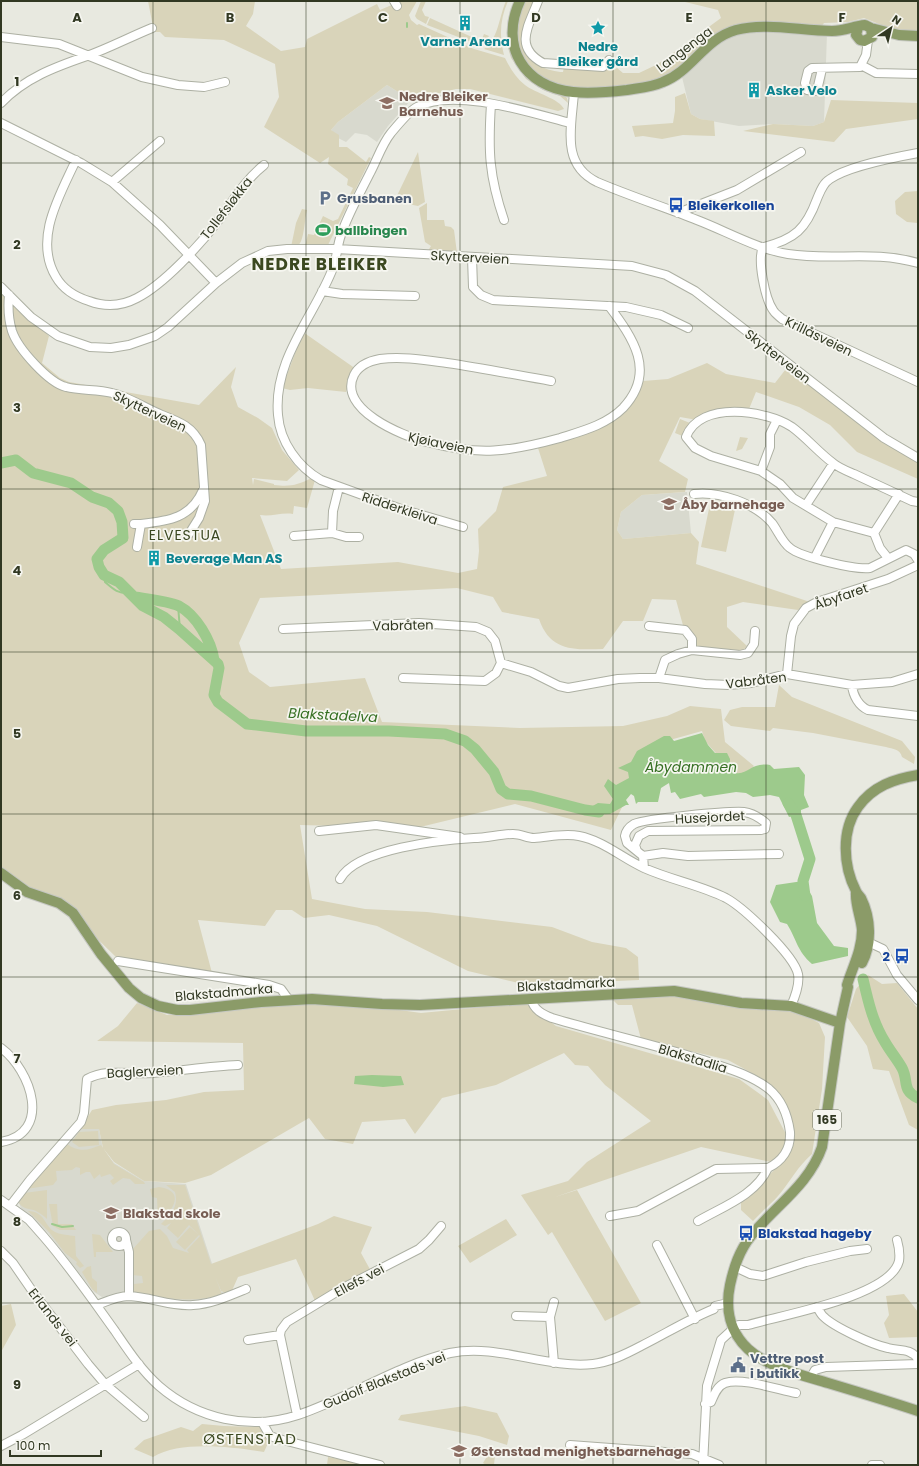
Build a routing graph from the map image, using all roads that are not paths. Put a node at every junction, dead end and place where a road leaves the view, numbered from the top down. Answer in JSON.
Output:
{"nodes":[{"id":1,"x":520,"y":1,"type":"edge"},
{"id":2,"x":538,"y":1,"type":"edge"},
{"id":3,"x":152,"y":28,"type":"dead end"},
{"id":4,"x":864,"y":35,"type":"junction"},
{"id":5,"x":918,"y":36,"type":"edge"},
{"id":6,"x":1,"y":37,"type":"edge"},
{"id":7,"x":87,"y":56,"type":"junction"},
{"id":8,"x":609,"y":60,"type":"dead end"},
{"id":9,"x":862,"y":62,"type":"junction"},
{"id":10,"x":822,"y":69,"type":"dead end"},
{"id":11,"x":918,"y":74,"type":"edge"},
{"id":12,"x":225,"y":82,"type":"dead end"},
{"id":13,"x":574,"y":92,"type":"junction"},
{"id":14,"x":1,"y":103,"type":"edge"},
{"id":15,"x":491,"y":104,"type":"junction"},
{"id":16,"x":1,"y":123,"type":"edge"},
{"id":17,"x":570,"y":123,"type":"junction"},
{"id":18,"x":160,"y":141,"type":"dead end"},
{"id":19,"x":802,"y":152,"type":"dead end"},
{"id":20,"x":918,"y":153,"type":"edge"},
{"id":21,"x":76,"y":160,"type":"junction"},
{"id":22,"x":264,"y":165,"type":"dead end"},
{"id":23,"x":112,"y":182,"type":"junction"},
{"id":24,"x":678,"y":213,"type":"junction"},
{"id":25,"x":504,"y":220,"type":"dead end"},
{"id":26,"x":763,"y":247,"type":"junction"},
{"id":27,"x":337,"y":249,"type":"junction"},
{"id":28,"x":190,"y":254,"type":"junction"},
{"id":29,"x":472,"y":257,"type":"junction"},
{"id":30,"x":918,"y":263,"type":"edge"},
{"id":31,"x":216,"y":283,"type":"junction"},
{"id":32,"x":1,"y":287,"type":"edge"},
{"id":33,"x":322,"y":290,"type":"junction"},
{"id":34,"x":9,"y":295,"type":"junction"},
{"id":35,"x":415,"y":296,"type":"dead end"},
{"id":36,"x":608,"y":306,"type":"junction"},
{"id":37,"x":688,"y":328,"type":"dead end"},
{"id":38,"x":551,"y":381,"type":"dead end"},
{"id":39,"x":918,"y":382,"type":"edge"},
{"id":40,"x":777,"y":420,"type":"junction"},
{"id":41,"x":918,"y":458,"type":"edge"},
{"id":42,"x":833,"y":464,"type":"junction"},
{"id":43,"x":761,"y":471,"type":"junction"},
{"id":44,"x":204,"y":487,"type":"junction"},
{"id":45,"x":339,"y":487,"type":"junction"},
{"id":46,"x":694,"y":494,"type":"dead end"},
{"id":47,"x":899,"y":494,"type":"junction"},
{"id":48,"x":918,"y":502,"type":"edge"},
{"id":49,"x":806,"y":505,"type":"junction"},
{"id":50,"x":833,"y":522,"type":"junction"},
{"id":51,"x":463,"y":527,"type":"dead end"},
{"id":52,"x":332,"y":533,"type":"junction"},
{"id":53,"x":874,"y":533,"type":"junction"},
{"id":54,"x":189,"y":534,"type":"dead end"},
{"id":55,"x":294,"y":536,"type":"dead end"},
{"id":56,"x":358,"y":537,"type":"dead end"},
{"id":57,"x":137,"y":547,"type":"dead end"},
{"id":58,"x":815,"y":557,"type":"junction"},
{"id":59,"x":888,"y":558,"type":"junction"},
{"id":60,"x":918,"y":560,"type":"edge"},
{"id":61,"x":918,"y":565,"type":"edge"},
{"id":62,"x":649,"y":626,"type":"dead end"},
{"id":63,"x":283,"y":629,"type":"dead end"},
{"id":64,"x":755,"y":631,"type":"dead end"},
{"id":65,"x":692,"y":650,"type":"junction"},
{"id":66,"x":501,"y":663,"type":"junction"},
{"id":67,"x":787,"y":674,"type":"junction"},
{"id":68,"x":918,"y":674,"type":"edge"},
{"id":69,"x":403,"y":678,"type":"dead end"},
{"id":70,"x":660,"y":678,"type":"junction"},
{"id":71,"x":852,"y":685,"type":"junction"},
{"id":72,"x":918,"y":716,"type":"edge"},
{"id":73,"x":918,"y":775,"type":"edge"},
{"id":74,"x":319,"y":831,"type":"dead end"},
{"id":75,"x":461,"y":838,"type":"junction"},
{"id":76,"x":640,"y":853,"type":"junction"},
{"id":77,"x":779,"y":854,"type":"dead end"},
{"id":78,"x":644,"y":868,"type":"junction"},
{"id":79,"x":1,"y":873,"type":"edge"},
{"id":80,"x":340,"y":879,"type":"dead end"},
{"id":81,"x":866,"y":945,"type":"junction"},
{"id":82,"x":118,"y":961,"type":"dead end"},
{"id":83,"x":531,"y":999,"type":"junction"},
{"id":84,"x":289,"y":1000,"type":"junction"},
{"id":85,"x":918,"y":1000,"type":"edge"},
{"id":86,"x":791,"y":1006,"type":"junction"},
{"id":87,"x":840,"y":1023,"type":"junction"},
{"id":88,"x":1,"y":1048,"type":"edge"},
{"id":89,"x":238,"y":1065,"type":"dead end"},
{"id":90,"x":1,"y":1142,"type":"edge"},
{"id":91,"x":768,"y":1168,"type":"junction"},
{"id":92,"x":1,"y":1200,"type":"edge"},
{"id":93,"x":10,"y":1206,"type":"junction"},
{"id":94,"x":610,"y":1216,"type":"dead end"},
{"id":95,"x":698,"y":1221,"type":"dead end"},
{"id":96,"x":441,"y":1226,"type":"dead end"},
{"id":97,"x":126,"y":1240,"type":"dead end"},
{"id":98,"x":897,"y":1240,"type":"dead end"},
{"id":99,"x":657,"y":1245,"type":"dead end"},
{"id":100,"x":867,"y":1249,"type":"dead end"},
{"id":101,"x":1,"y":1250,"type":"edge"},
{"id":102,"x":735,"y":1267,"type":"junction"},
{"id":103,"x":246,"y":1289,"type":"dead end"},
{"id":104,"x":129,"y":1296,"type":"junction"},
{"id":105,"x":554,"y":1302,"type":"dead end"},
{"id":106,"x":96,"y":1305,"type":"junction"},
{"id":107,"x":728,"y":1306,"type":"junction"},
{"id":108,"x":817,"y":1307,"type":"junction"},
{"id":109,"x":516,"y":1316,"type":"dead end"},
{"id":110,"x":550,"y":1317,"type":"junction"},
{"id":111,"x":694,"y":1319,"type":"junction"},
{"id":112,"x":736,"y":1327,"type":"junction"},
{"id":113,"x":280,"y":1335,"type":"junction"},
{"id":114,"x":248,"y":1340,"type":"dead end"},
{"id":115,"x":918,"y":1360,"type":"edge"},
{"id":116,"x":554,"y":1363,"type":"junction"},
{"id":117,"x":139,"y":1364,"type":"junction"},
{"id":118,"x":918,"y":1364,"type":"edge"},
{"id":119,"x":811,"y":1377,"type":"junction"},
{"id":120,"x":105,"y":1384,"type":"junction"},
{"id":121,"x":796,"y":1393,"type":"dead end"},
{"id":122,"x":706,"y":1404,"type":"junction"},
{"id":123,"x":918,"y":1411,"type":"edge"},
{"id":124,"x":298,"y":1415,"type":"junction"},
{"id":125,"x":144,"y":1417,"type":"dead end"},
{"id":126,"x":262,"y":1422,"type":"junction"},
{"id":127,"x":570,"y":1445,"type":"dead end"},
{"id":128,"x":1,"y":1446,"type":"edge"},
{"id":129,"x":703,"y":1461,"type":"edge"},
{"id":130,"x":380,"y":1465,"type":"edge"},
{"id":131,"x":719,"y":1465,"type":"edge"},
{"id":132,"x":872,"y":1465,"type":"edge"},
{"id":133,"x":880,"y":1465,"type":"edge"}],
"edges":[{"from":1,"to":13,"type":"main road","name":"Langenga"},
{"from":2,"to":8,"type":"street"},
{"from":3,"to":7,"type":"street"},
{"from":4,"to":5,"type":"main road","name":"Langenga"},
{"from":4,"to":9,"type":"street"},
{"from":4,"to":13,"type":"main road","name":"Langenga"},
{"from":6,"to":7,"type":"street"},
{"from":7,"to":12,"type":"street"},
{"from":7,"to":14,"type":"street"},
{"from":9,"to":10,"type":"street"},
{"from":9,"to":11,"type":"street"},
{"from":13,"to":17,"type":"street"},
{"from":15,"to":17,"type":"street","name":"Ridderkleiva"},
{"from":15,"to":25,"type":"street"},
{"from":15,"to":27,"type":"street","name":"Ridderkleiva"},
{"from":16,"to":21,"type":"street"},
{"from":17,"to":24,"type":"street"},
{"from":18,"to":23,"type":"street"},
{"from":19,"to":24,"type":"street"},
{"from":20,"to":26,"type":"street"},
{"from":21,"to":23,"type":"street"},
{"from":21,"to":28,"type":"street","name":"Tollefsløkka"},
{"from":22,"to":28,"type":"street","name":"Tollefsløkka"},
{"from":23,"to":28,"type":"street"},
{"from":24,"to":26,"type":"street"},
{"from":26,"to":30,"type":"street"},
{"from":26,"to":39,"type":"street","name":"Krillåsveien"},
{"from":27,"to":29,"type":"street","name":"Skytterveien"},
{"from":27,"to":31,"type":"street","name":"Skytterveien"},
{"from":27,"to":33,"type":"street","name":"Ridderkleiva"},
{"from":28,"to":31,"type":"street"},
{"from":29,"to":36,"type":"street"},
{"from":29,"to":41,"type":"street","name":"Skytterveien"},
{"from":31,"to":34,"type":"street","name":"Skytterveien"},
{"from":32,"to":34,"type":"street","name":"Skytterveien"},
{"from":33,"to":35,"type":"street"},
{"from":33,"to":45,"type":"street","name":"Ridderkleiva"},
{"from":34,"to":44,"type":"street","name":"Skytterveien"},
{"from":36,"to":37,"type":"street"},
{"from":36,"to":38,"type":"street","name":"Kjøiaveien"},
{"from":40,"to":42,"type":"street"},
{"from":40,"to":43,"type":"street"},
{"from":40,"to":43,"type":"street"},
{"from":42,"to":47,"type":"street"},
{"from":42,"to":49,"type":"street"},
{"from":43,"to":49,"type":"street"},
{"from":44,"to":54,"type":"street","name":"Skytterveien"},
{"from":44,"to":57,"type":"street"},
{"from":45,"to":51,"type":"street","name":"Ridderkleiva"},
{"from":45,"to":52,"type":"street"},
{"from":46,"to":58,"type":"street","name":"Åbyfaret"},
{"from":47,"to":48,"type":"street"},
{"from":47,"to":53,"type":"street"},
{"from":49,"to":50,"type":"street"},
{"from":50,"to":53,"type":"street"},
{"from":50,"to":58,"type":"street"},
{"from":52,"to":55,"type":"street"},
{"from":52,"to":56,"type":"street"},
{"from":53,"to":59,"type":"street"},
{"from":58,"to":59,"type":"street","name":"Åbyfaret"},
{"from":59,"to":60,"type":"street","name":"Åbyfaret"},
{"from":61,"to":67,"type":"street","name":"Åbyfaret"},
{"from":62,"to":65,"type":"street"},
{"from":63,"to":66,"type":"street","name":"Vabråten"},
{"from":64,"to":65,"type":"street","name":"Vabråten"},
{"from":65,"to":70,"type":"street","name":"Vabråten"},
{"from":66,"to":69,"type":"street"},
{"from":66,"to":70,"type":"street","name":"Vabråten"},
{"from":67,"to":70,"type":"street","name":"Vabråten"},
{"from":67,"to":71,"type":"street","name":"Vabråten"},
{"from":68,"to":71,"type":"street","name":"Vabråten"},
{"from":71,"to":72,"type":"street"},
{"from":73,"to":81,"type":"main road","number":"165"},
{"from":74,"to":75,"type":"street"},
{"from":75,"to":78,"type":"street"},
{"from":75,"to":80,"type":"street"},
{"from":76,"to":76,"type":"street","name":"Husejordet"},
{"from":76,"to":77,"type":"street"},
{"from":76,"to":78,"type":"street","name":"Husejordet"},
{"from":78,"to":86,"type":"street"},
{"from":79,"to":84,"type":"main road","name":"Blakstadmarka"},
{"from":81,"to":85,"type":"street"},
{"from":81,"to":87,"type":"main road","number":"165"},
{"from":82,"to":84,"type":"street","name":"Blakstadmarka"},
{"from":83,"to":84,"type":"main road","name":"Blakstadmarka"},
{"from":83,"to":86,"type":"main road","name":"Blakstadmarka"},
{"from":83,"to":91,"type":"street","name":"Blakstadlia"},
{"from":86,"to":87,"type":"main road","name":"Blakstadmarka"},
{"from":87,"to":102,"type":"main road","number":"165"},
{"from":88,"to":90,"type":"street"},
{"from":89,"to":93,"type":"street","name":"Baglerveien"},
{"from":91,"to":94,"type":"street"},
{"from":91,"to":95,"type":"street","name":"Blakstadlia"},
{"from":92,"to":93,"type":"street","name":"Gudolf Blakstads vei"},
{"from":93,"to":106,"type":"street","name":"Gudolf Blakstads vei"},
{"from":96,"to":113,"type":"street","name":"Ellefs vei"},
{"from":97,"to":104,"type":"street"},
{"from":98,"to":108,"type":"street"},
{"from":99,"to":111,"type":"street"},
{"from":100,"to":102,"type":"street"},
{"from":101,"to":120,"type":"street","name":"Erlands vei"},
{"from":102,"to":107,"type":"main road","number":"165"},
{"from":103,"to":104,"type":"street"},
{"from":104,"to":106,"type":"street"},
{"from":105,"to":110,"type":"street"},
{"from":106,"to":117,"type":"street","name":"Gudolf Blakstads vei"},
{"from":107,"to":111,"type":"street","name":"Gudolf Blakstads vei"},
{"from":107,"to":112,"type":"main road","number":"165"},
{"from":108,"to":112,"type":"street"},
{"from":108,"to":115,"type":"street"},
{"from":109,"to":110,"type":"street"},
{"from":110,"to":116,"type":"street"},
{"from":111,"to":116,"type":"street","name":"Gudolf Blakstads vei"},
{"from":112,"to":119,"type":"main road","number":"165"},
{"from":112,"to":122,"type":"street"},
{"from":113,"to":114,"type":"street"},
{"from":113,"to":124,"type":"street"},
{"from":116,"to":124,"type":"street","name":"Gudolf Blakstads vei"},
{"from":117,"to":120,"type":"street"},
{"from":117,"to":126,"type":"street","name":"Gudolf Blakstads vei"},
{"from":118,"to":119,"type":"street"},
{"from":119,"to":123,"type":"main road","number":"165"},
{"from":120,"to":125,"type":"street","name":"Erlands vei"},
{"from":120,"to":128,"type":"street"},
{"from":121,"to":122,"type":"street"},
{"from":122,"to":129,"type":"street"},
{"from":124,"to":126,"type":"street","name":"Gudolf Blakstads vei"},
{"from":126,"to":130,"type":"street"},
{"from":127,"to":129,"type":"street"},
{"from":129,"to":131,"type":"street"},
{"from":132,"to":133,"type":"street"}]}
